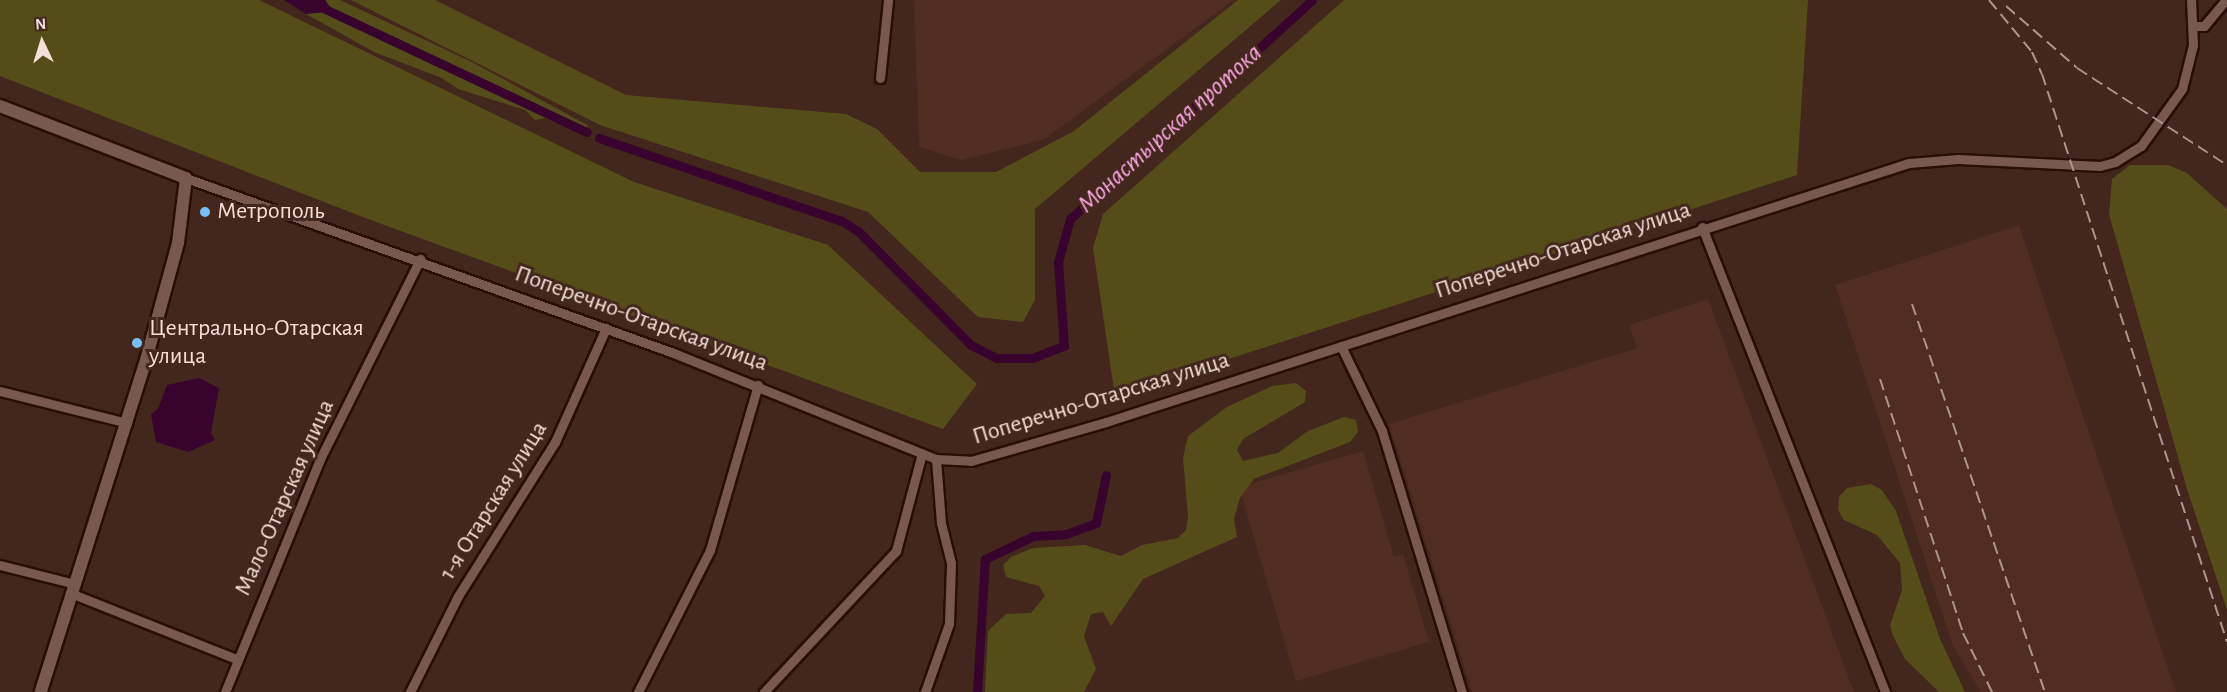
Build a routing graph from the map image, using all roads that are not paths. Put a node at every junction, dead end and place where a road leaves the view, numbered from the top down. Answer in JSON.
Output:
{"nodes":[{"id":1,"x":888,"y":0,"type":"edge"},
{"id":2,"x":2191,"y":0,"type":"edge"},
{"id":3,"x":2226,"y":0,"type":"edge"},
{"id":4,"x":2193,"y":26,"type":"junction"},
{"id":5,"x":880,"y":78,"type":"dead end"},
{"id":6,"x":0,"y":106,"type":"edge"},
{"id":7,"x":186,"y":178,"type":"junction"},
{"id":8,"x":1702,"y":227,"type":"junction"},
{"id":9,"x":420,"y":259,"type":"junction"},
{"id":10,"x":606,"y":328,"type":"junction"},
{"id":11,"x":1341,"y":346,"type":"junction"},
{"id":12,"x":758,"y":385,"type":"junction"},
{"id":13,"x":0,"y":391,"type":"edge"},
{"id":14,"x":127,"y":423,"type":"junction"},
{"id":15,"x":922,"y":453,"type":"junction"},
{"id":16,"x":936,"y":459,"type":"junction"},
{"id":17,"x":0,"y":565,"type":"edge"},
{"id":18,"x":74,"y":589,"type":"junction"},
{"id":19,"x":236,"y":658,"type":"junction"},
{"id":20,"x":41,"y":692,"type":"edge"},
{"id":21,"x":225,"y":692,"type":"edge"},
{"id":22,"x":410,"y":692,"type":"edge"},
{"id":23,"x":638,"y":692,"type":"edge"},
{"id":24,"x":764,"y":692,"type":"edge"},
{"id":25,"x":925,"y":692,"type":"edge"},
{"id":26,"x":1462,"y":692,"type":"edge"},
{"id":27,"x":1885,"y":692,"type":"edge"}],
"edges":[{"from":1,"to":5,"type":"street"},
{"from":2,"to":4,"type":"street","name":"Поперечно-Отарская улица"},
{"from":3,"to":4,"type":"street"},
{"from":4,"to":8,"type":"street","name":"Поперечно-Отарская улица"},
{"from":6,"to":7,"type":"street","name":"Поперечно-Отарская улица"},
{"from":7,"to":9,"type":"street","name":"Поперечно-Отарская улица"},
{"from":7,"to":14,"type":"street"},
{"from":8,"to":11,"type":"street","name":"Поперечно-Отарская улица"},
{"from":8,"to":27,"type":"street"},
{"from":9,"to":10,"type":"street","name":"Поперечно-Отарская улица"},
{"from":9,"to":19,"type":"street","name":"Мало-Отарская улица"},
{"from":10,"to":12,"type":"street","name":"Поперечно-Отарская улица"},
{"from":10,"to":22,"type":"street","name":"1-я Отарская улица"},
{"from":11,"to":16,"type":"street","name":"Поперечно-Отарская улица"},
{"from":11,"to":26,"type":"street"},
{"from":12,"to":15,"type":"street","name":"Поперечно-Отарская улица"},
{"from":12,"to":23,"type":"street"},
{"from":13,"to":14,"type":"street"},
{"from":14,"to":18,"type":"street"},
{"from":15,"to":16,"type":"street","name":"Поперечно-Отарская улица"},
{"from":15,"to":24,"type":"street"},
{"from":16,"to":25,"type":"street"},
{"from":17,"to":18,"type":"street"},
{"from":18,"to":19,"type":"street"},
{"from":18,"to":20,"type":"street"},
{"from":19,"to":21,"type":"street","name":"Мало-Отарская улица"}]}
